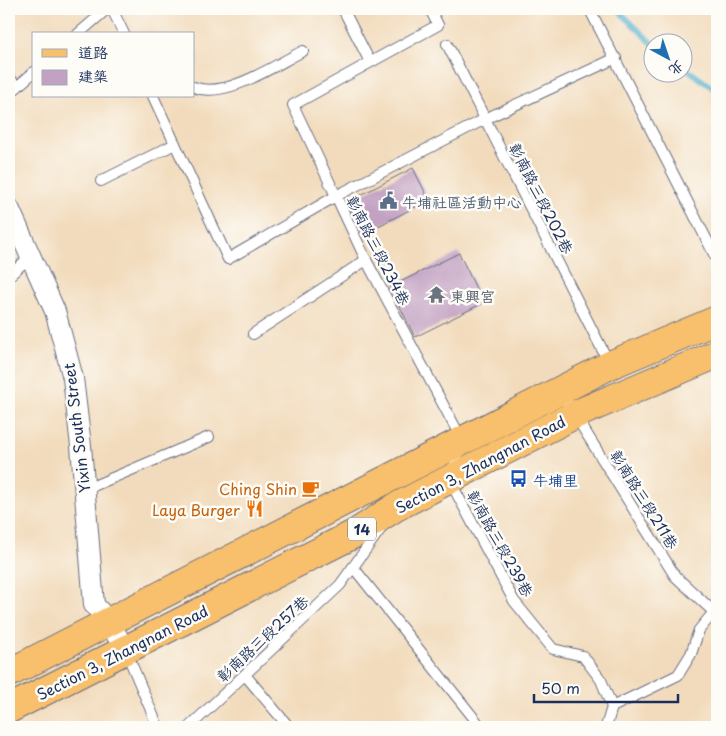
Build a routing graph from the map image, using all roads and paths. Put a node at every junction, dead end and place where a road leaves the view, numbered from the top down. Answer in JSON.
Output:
{"nodes":[{"id":1,"x":107,"y":9,"type":"edge"},
{"id":2,"x":112,"y":9,"type":"edge"},
{"id":3,"x":343,"y":9,"type":"edge"},
{"id":4,"x":430,"y":9,"type":"edge"},
{"id":5,"x":590,"y":10,"type":"edge"},
{"id":6,"x":80,"y":32,"type":"edge"},
{"id":7,"x":123,"y":32,"type":"edge"},
{"id":8,"x":446,"y":44,"type":"dead end"},
{"id":9,"x":303,"y":51,"type":"dead end"},
{"id":10,"x":616,"y":58,"type":"junction"},
{"id":11,"x":370,"y":62,"type":"junction"},
{"id":12,"x":32,"y":74,"type":"edge"},
{"id":13,"x":9,"y":77,"type":"edge"},
{"id":14,"x":17,"y":86,"type":"junction"},
{"id":15,"x":195,"y":87,"type":"edge"},
{"id":16,"x":9,"y":94,"type":"edge"},
{"id":17,"x":154,"y":98,"type":"edge"},
{"id":18,"x":485,"y":120,"type":"junction"},
{"id":19,"x":175,"y":144,"type":"junction"},
{"id":20,"x":101,"y":181,"type":"dead end"},
{"id":21,"x":336,"y":196,"type":"junction"},
{"id":22,"x":9,"y":208,"type":"edge"},
{"id":23,"x":32,"y":255,"type":"junction"},
{"id":24,"x":366,"y":260,"type":"junction"},
{"id":25,"x":717,"y":260,"type":"edge"},
{"id":26,"x":9,"y":276,"type":"edge"},
{"id":27,"x":717,"y":320,"type":"edge"},
{"id":28,"x":254,"y":334,"type":"dead end"},
{"id":29,"x":717,"y":354,"type":"edge"},
{"id":30,"x":610,"y":365,"type":"junction"},
{"id":31,"x":560,"y":391,"type":"junction"},
{"id":32,"x":574,"y":416,"type":"junction"},
{"id":33,"x":209,"y":437,"type":"dead end"},
{"id":34,"x":462,"y":440,"type":"junction"},
{"id":35,"x":450,"y":481,"type":"junction"},
{"id":36,"x":84,"y":490,"type":"junction"},
{"id":37,"x":396,"y":507,"type":"junction"},
{"id":38,"x":353,"y":567,"type":"junction"},
{"id":39,"x":716,"y":612,"type":"edge"},
{"id":40,"x":108,"y":620,"type":"junction"},
{"id":41,"x":125,"y":650,"type":"junction"},
{"id":42,"x":9,"y":673,"type":"edge"},
{"id":43,"x":245,"y":675,"type":"junction"},
{"id":44,"x":612,"y":707,"type":"junction"},
{"id":45,"x":9,"y":708,"type":"edge"},
{"id":46,"x":158,"y":727,"type":"edge"},
{"id":47,"x":189,"y":727,"type":"edge"},
{"id":48,"x":289,"y":727,"type":"edge"},
{"id":49,"x":481,"y":727,"type":"edge"},
{"id":50,"x":606,"y":727,"type":"edge"}],
"edges":[{"from":1,"to":6,"type":"lane"},
{"from":2,"to":7,"type":"lane"},
{"from":3,"to":11,"type":"lane"},
{"from":4,"to":11,"type":"lane"},
{"from":5,"to":10,"type":"lane"},
{"from":8,"to":18,"type":"lane","name":"彰南路三段202巷"},
{"from":9,"to":15,"type":"lane"},
{"from":10,"to":18,"type":"lane"},
{"from":10,"to":25,"type":"lane"},
{"from":11,"to":21,"type":"lane"},
{"from":12,"to":14,"type":"lane"},
{"from":13,"to":14,"type":"lane"},
{"from":14,"to":16,"type":"lane"},
{"from":17,"to":19,"type":"lane","name":"彰南路三段234巷"},
{"from":18,"to":21,"type":"lane"},
{"from":18,"to":30,"type":"lane","name":"彰南路三段202巷"},
{"from":19,"to":20,"type":"lane"},
{"from":19,"to":21,"type":"lane","name":"彰南路三段234巷"},
{"from":21,"to":24,"type":"lane","name":"彰南路三段234巷"},
{"from":22,"to":23,"type":"street","name":"Yixin South Street"},
{"from":23,"to":26,"type":"lane"},
{"from":23,"to":36,"type":"street","name":"Yixin South Street"},
{"from":24,"to":28,"type":"lane"},
{"from":24,"to":34,"type":"lane","name":"彰南路三段234巷"},
{"from":27,"to":30,"type":"main road","name":"Section 3, Zhangnan Road","number":"14"},
{"from":29,"to":32,"type":"main road","name":"Section 3, Zhangnan Road","number":"14"},
{"from":30,"to":31,"type":"main road","name":"Section 3, Zhangnan Road","number":"14"},
{"from":31,"to":32,"type":"lane","name":"彰南路三段211巷"},
{"from":31,"to":34,"type":"main road","name":"Section 3, Zhangnan Road","number":"14"},
{"from":32,"to":35,"type":"main road","name":"Section 3, Zhangnan Road","number":"14"},
{"from":32,"to":39,"type":"lane","name":"彰南路三段211巷"},
{"from":33,"to":36,"type":"lane"},
{"from":34,"to":35,"type":"lane"},
{"from":34,"to":40,"type":"main road","name":"Section 3, Zhangnan Road","number":"14"},
{"from":35,"to":37,"type":"main road","name":"Section 3, Zhangnan Road","number":"14"},
{"from":35,"to":44,"type":"lane","name":"彰南路三段239巷"},
{"from":36,"to":40,"type":"street","name":"Yixin South Street"},
{"from":37,"to":38,"type":"lane","name":"彰南路三段257巷"},
{"from":37,"to":41,"type":"main road","name":"Section 3, Zhangnan Road","number":"14"},
{"from":38,"to":43,"type":"lane","name":"彰南路三段257巷"},
{"from":38,"to":49,"type":"lane"},
{"from":39,"to":44,"type":"lane"},
{"from":40,"to":41,"type":"street","name":"Yixin South Street"},
{"from":40,"to":42,"type":"main road","name":"Section 3, Zhangnan Road","number":"14"},
{"from":41,"to":45,"type":"main road","name":"Section 3, Zhangnan Road","number":"14"},
{"from":41,"to":46,"type":"lane"},
{"from":43,"to":47,"type":"lane","name":"彰南路三段257巷"},
{"from":43,"to":48,"type":"lane"},
{"from":44,"to":50,"type":"lane"}]}
